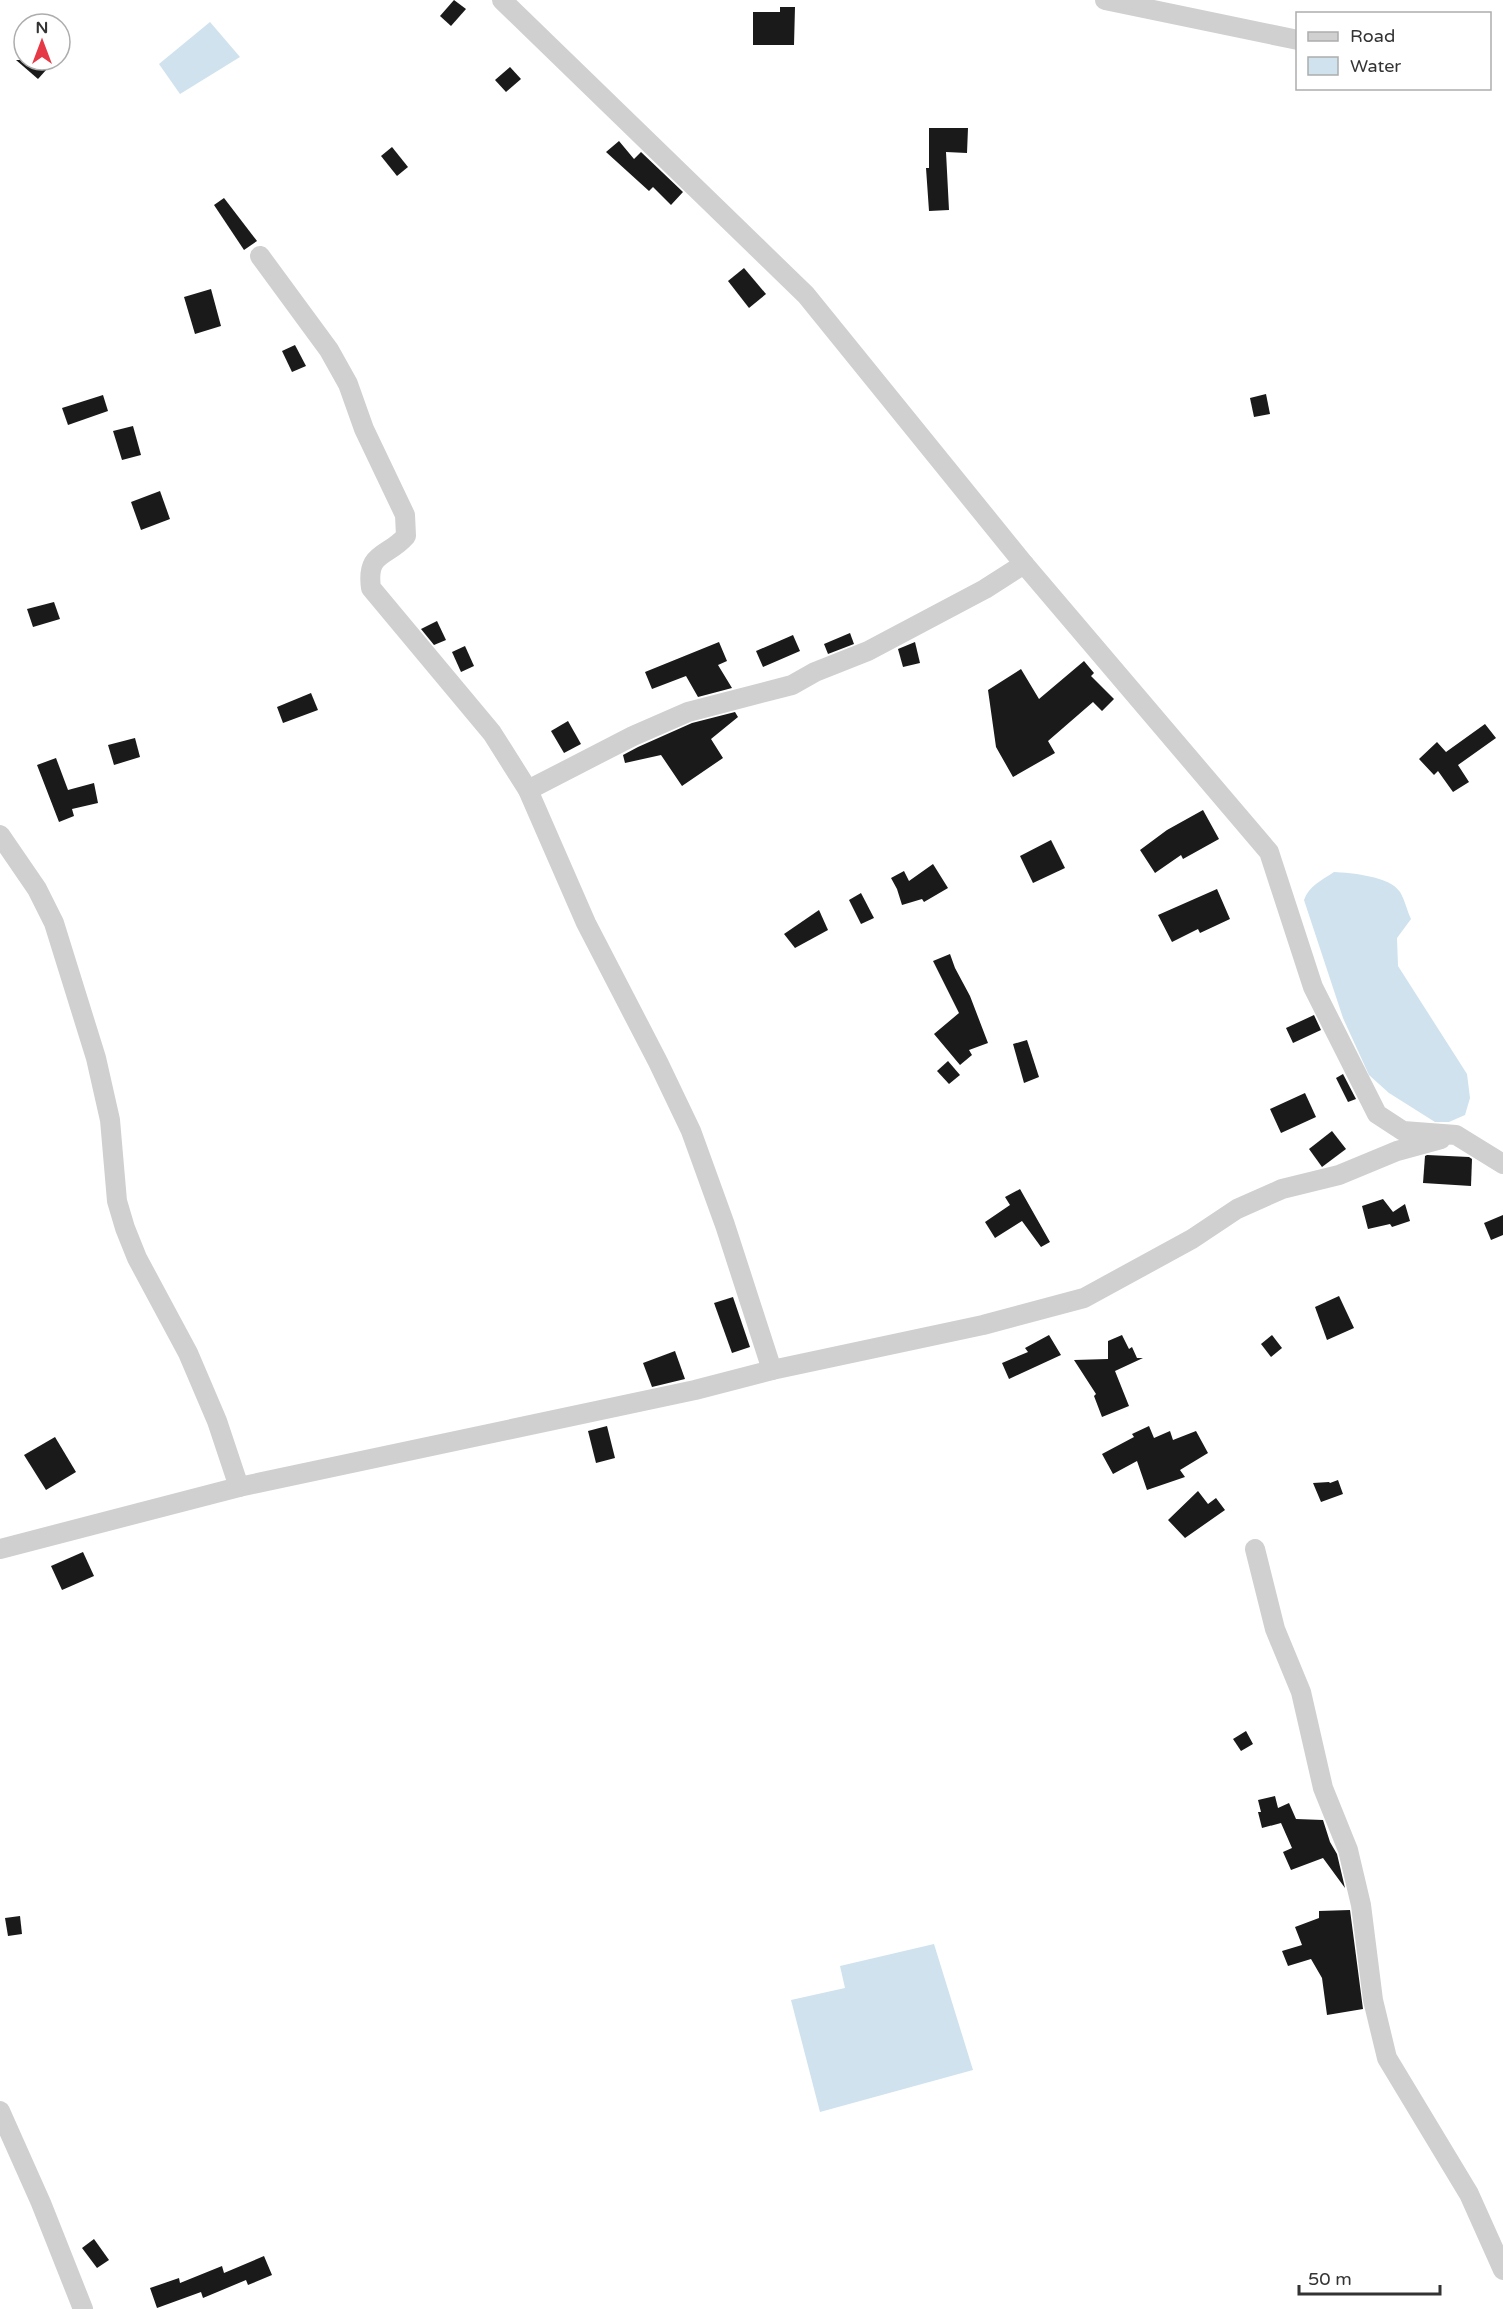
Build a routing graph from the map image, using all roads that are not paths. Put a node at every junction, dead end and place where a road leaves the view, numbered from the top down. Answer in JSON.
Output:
{"nodes":[{"id":1,"x":502,"y":0,"type":"edge"},
{"id":2,"x":1106,"y":0,"type":"edge"},
{"id":3,"x":1296,"y":40,"type":"edge"},
{"id":4,"x":260,"y":256,"type":"dead end"},
{"id":5,"x":1024,"y":564,"type":"junction"},
{"id":6,"x":528,"y":790,"type":"junction"},
{"id":7,"x":0,"y":835,"type":"edge"},
{"id":8,"x":1456,"y":1135,"type":"junction"},
{"id":9,"x":1503,"y":1164,"type":"edge"},
{"id":10,"x":772,"y":1370,"type":"junction"},
{"id":11,"x":239,"y":1487,"type":"junction"},
{"id":12,"x":0,"y":1549,"type":"edge"},
{"id":13,"x":1255,"y":1549,"type":"dead end"},
{"id":14,"x":0,"y":2111,"type":"edge"},
{"id":15,"x":1503,"y":2270,"type":"edge"},
{"id":16,"x":83,"y":2309,"type":"edge"}],
"edges":[{"from":1,"to":5,"type":"street"},
{"from":2,"to":3,"type":"street"},
{"from":4,"to":6,"type":"street"},
{"from":5,"to":6,"type":"street"},
{"from":5,"to":8,"type":"street"},
{"from":6,"to":10,"type":"street"},
{"from":7,"to":11,"type":"street"},
{"from":8,"to":9,"type":"street"},
{"from":8,"to":10,"type":"street"},
{"from":10,"to":11,"type":"street"},
{"from":11,"to":12,"type":"street"},
{"from":13,"to":15,"type":"street"},
{"from":14,"to":16,"type":"street"}]}
